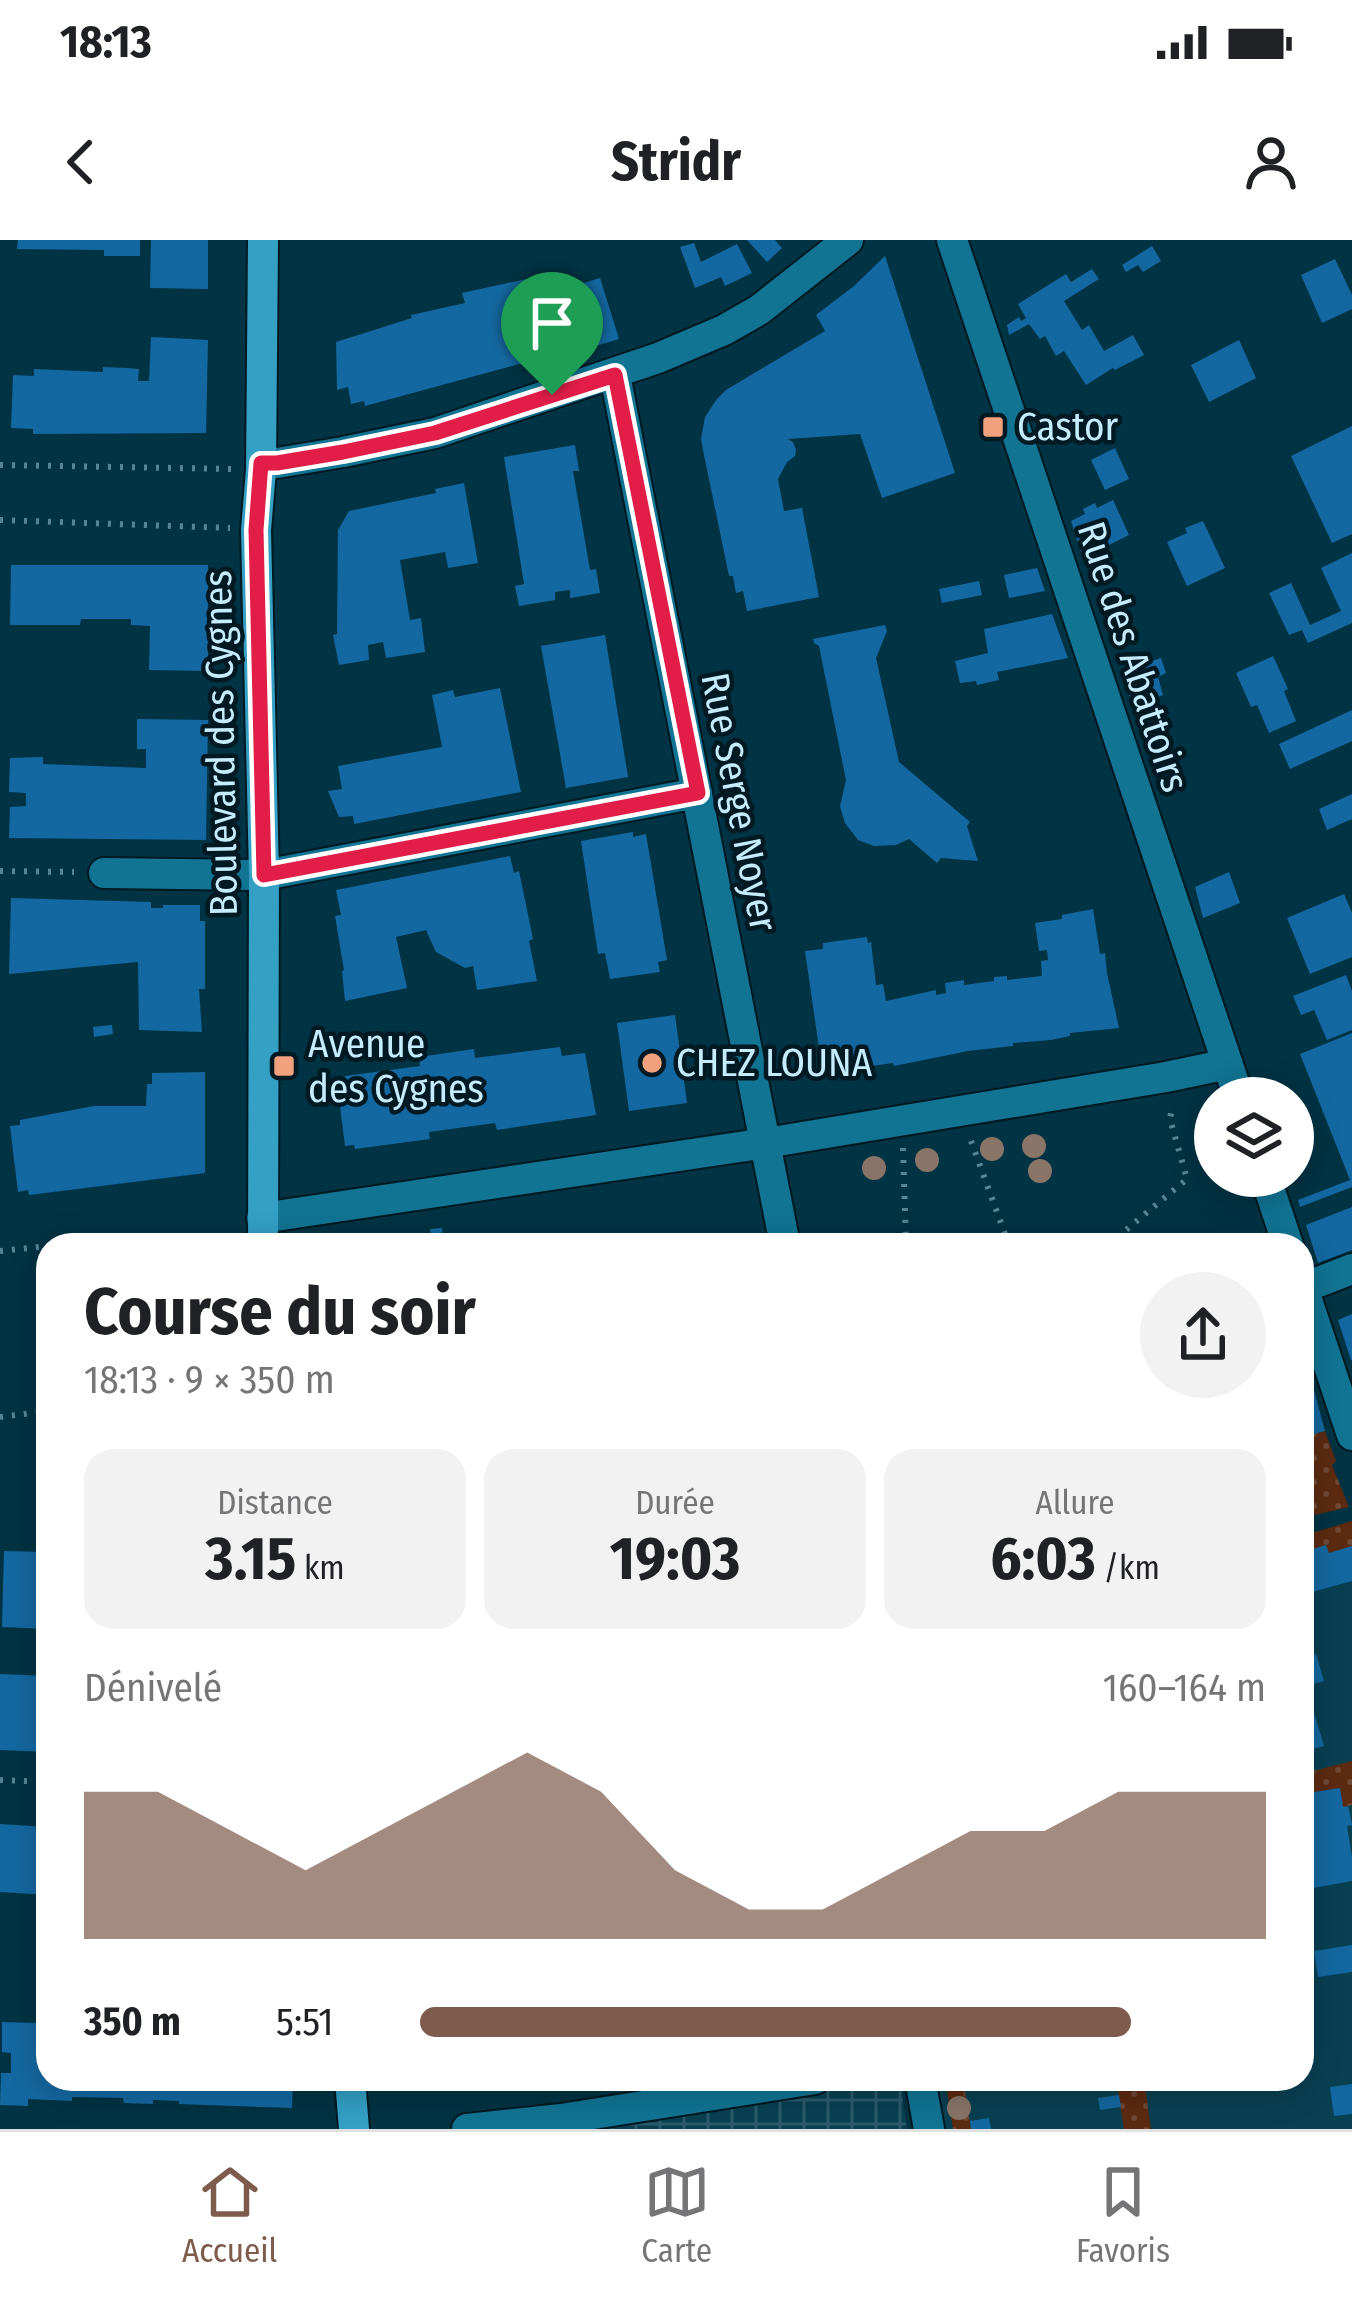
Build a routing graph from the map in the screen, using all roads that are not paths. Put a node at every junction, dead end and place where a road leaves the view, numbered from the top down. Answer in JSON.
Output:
{"nodes":[{"id":1,"x":263,"y":240,"type":"edge"},
{"id":2,"x":848,"y":240,"type":"edge"},
{"id":3,"x":952,"y":240,"type":"edge"},
{"id":4,"x":615,"y":375,"type":"junction"},
{"id":5,"x":261,"y":466,"type":"junction"},
{"id":6,"x":698,"y":793,"type":"junction"},
{"id":7,"x":104,"y":873,"type":"road end"},
{"id":8,"x":264,"y":875,"type":"junction"},
{"id":9,"x":1228,"y":1064,"type":"junction"},
{"id":10,"x":1232,"y":1077,"type":"edge"},
{"id":11,"x":766,"y":1143,"type":"junction"},
{"id":12,"x":1272,"y":1197,"type":"edge"},
{"id":13,"x":262,"y":1232,"type":"edge"},
{"id":14,"x":782,"y":1233,"type":"edge"},
{"id":15,"x":1284,"y":1233,"type":"edge"},
{"id":16,"x":1352,"y":1269,"type":"edge"},
{"id":17,"x":1314,"y":1283,"type":"edge"},
{"id":18,"x":1314,"y":1323,"type":"edge"},
{"id":19,"x":1352,"y":1435,"type":"edge"},
{"id":20,"x":351,"y":2091,"type":"edge"},
{"id":21,"x":747,"y":2091,"type":"edge"},
{"id":22,"x":922,"y":2091,"type":"edge"},
{"id":23,"x":562,"y":2124,"type":"edge"},
{"id":24,"x":354,"y":2129,"type":"edge"},
{"id":25,"x":467,"y":2129,"type":"edge"},
{"id":26,"x":928,"y":2129,"type":"edge"}],
"edges":[{"from":1,"to":5,"type":"main road","name":"Boulevard des Cygnes"},
{"from":2,"to":4,"type":"street"},
{"from":3,"to":9,"type":"street","name":"Rue des Abattoirs"},
{"from":4,"to":5,"type":"street"},
{"from":4,"to":6,"type":"street","name":"Rue Serge Noyer"},
{"from":5,"to":8,"type":"main road","name":"Boulevard des Cygnes"},
{"from":6,"to":8,"type":"street"},
{"from":6,"to":11,"type":"street","name":"Rue Serge Noyer"},
{"from":7,"to":8,"type":"street"},
{"from":8,"to":13,"type":"main road","name":"Boulevard des Cygnes"},
{"from":9,"to":10,"type":"street","name":"Rue des Abattoirs"},
{"from":9,"to":11,"type":"street"},
{"from":11,"to":13,"type":"street"},
{"from":11,"to":14,"type":"street","name":"Rue Serge Noyer"},
{"from":12,"to":15,"type":"street"},
{"from":16,"to":17,"type":"street"},
{"from":18,"to":19,"type":"street"},
{"from":20,"to":24,"type":"main road"},
{"from":21,"to":23,"type":"street"},
{"from":22,"to":26,"type":"street"},
{"from":23,"to":25,"type":"street"}]}
